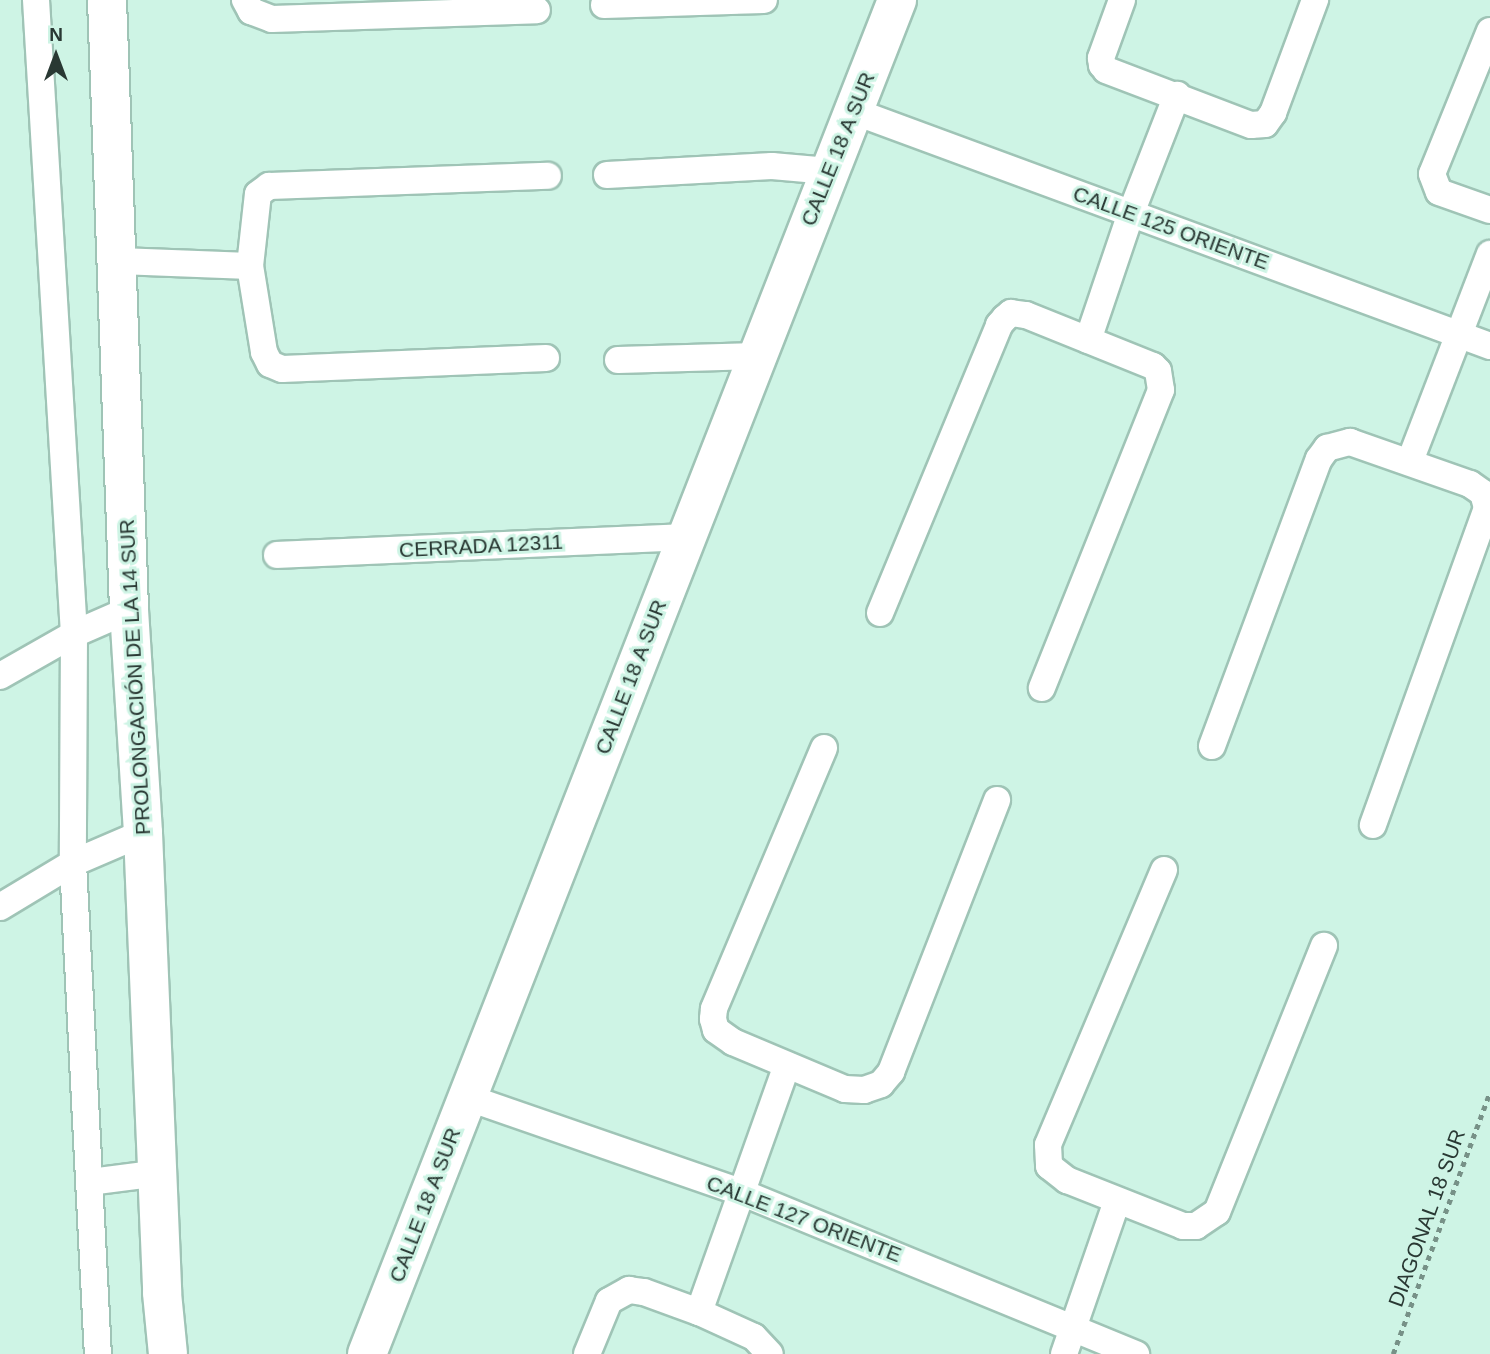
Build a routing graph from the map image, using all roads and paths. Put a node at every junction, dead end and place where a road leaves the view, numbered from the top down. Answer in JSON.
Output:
{"nodes":[{"id":1,"x":36,"y":0,"type":"edge"},
{"id":2,"x":107,"y":0,"type":"edge"},
{"id":3,"x":245,"y":0,"type":"edge"},
{"id":4,"x":764,"y":0,"type":"edge"},
{"id":5,"x":897,"y":0,"type":"edge"},
{"id":6,"x":1122,"y":0,"type":"edge"},
{"id":7,"x":1315,"y":0,"type":"edge"},
{"id":8,"x":604,"y":5,"type":"dead end"},
{"id":9,"x":537,"y":10,"type":"dead end"},
{"id":10,"x":1490,"y":32,"type":"edge"},
{"id":11,"x":1177,"y":96,"type":"junction"},
{"id":12,"x":853,"y":111,"type":"junction"},
{"id":13,"x":829,"y":171,"type":"junction"},
{"id":14,"x":607,"y":175,"type":"dead end"},
{"id":15,"x":548,"y":176,"type":"dead end"},
{"id":16,"x":1490,"y":210,"type":"edge"},
{"id":17,"x":1131,"y":213,"type":"junction"},
{"id":18,"x":1490,"y":254,"type":"edge"},
{"id":19,"x":119,"y":261,"type":"junction"},
{"id":20,"x":250,"y":266,"type":"junction"},
{"id":21,"x":1458,"y":333,"type":"junction"},
{"id":22,"x":1088,"y":340,"type":"junction"},
{"id":23,"x":1490,"y":346,"type":"edge"},
{"id":24,"x":757,"y":356,"type":"junction"},
{"id":25,"x":546,"y":358,"type":"dead end"},
{"id":26,"x":618,"y":360,"type":"dead end"},
{"id":27,"x":1410,"y":461,"type":"junction"},
{"id":28,"x":686,"y":537,"type":"junction"},
{"id":29,"x":277,"y":555,"type":"dead end"},
{"id":30,"x":129,"y":610,"type":"junction"},
{"id":31,"x":880,"y":613,"type":"dead end"},
{"id":32,"x":74,"y":634,"type":"junction"},
{"id":33,"x":0,"y":676,"type":"edge"},
{"id":34,"x":1042,"y":688,"type":"dead end"},
{"id":35,"x":1212,"y":746,"type":"dead end"},
{"id":36,"x":824,"y":748,"type":"dead end"},
{"id":37,"x":997,"y":800,"type":"dead end"},
{"id":38,"x":1373,"y":825,"type":"dead end"},
{"id":39,"x":143,"y":833,"type":"junction"},
{"id":40,"x":74,"y":863,"type":"junction"},
{"id":41,"x":1164,"y":870,"type":"dead end"},
{"id":42,"x":0,"y":907,"type":"edge"},
{"id":43,"x":1324,"y":946,"type":"dead end"},
{"id":44,"x":786,"y":1067,"type":"junction"},
{"id":45,"x":1490,"y":1092,"type":"edge"},
{"id":46,"x":466,"y":1097,"type":"junction"},
{"id":47,"x":159,"y":1173,"type":"junction"},
{"id":48,"x":90,"y":1182,"type":"junction"},
{"id":49,"x":743,"y":1193,"type":"junction"},
{"id":50,"x":1117,"y":1201,"type":"junction"},
{"id":51,"x":699,"y":1312,"type":"junction"},
{"id":52,"x":1074,"y":1326,"type":"junction"},
{"id":53,"x":98,"y":1354,"type":"edge"},
{"id":54,"x":168,"y":1354,"type":"edge"},
{"id":55,"x":367,"y":1354,"type":"edge"},
{"id":56,"x":587,"y":1354,"type":"edge"},
{"id":57,"x":770,"y":1354,"type":"edge"},
{"id":58,"x":1064,"y":1354,"type":"edge"},
{"id":59,"x":1136,"y":1354,"type":"edge"},
{"id":60,"x":1393,"y":1354,"type":"edge"}],
"edges":[{"from":1,"to":32,"type":"street"},
{"from":2,"to":19,"type":"street","name":"PROLONGACIÓN DE LA 14 SUR"},
{"from":3,"to":9,"type":"street"},
{"from":4,"to":8,"type":"street"},
{"from":5,"to":12,"type":"street","name":"CALLE 18 A SUR"},
{"from":6,"to":11,"type":"street"},
{"from":7,"to":11,"type":"street"},
{"from":10,"to":16,"type":"street"},
{"from":11,"to":17,"type":"street"},
{"from":12,"to":13,"type":"street","name":"CALLE 18 A SUR"},
{"from":12,"to":17,"type":"street","name":"CALLE 125 ORIENTE"},
{"from":13,"to":14,"type":"street"},
{"from":13,"to":24,"type":"street","name":"CALLE 18 A SUR"},
{"from":15,"to":20,"type":"street"},
{"from":17,"to":21,"type":"street","name":"CALLE 125 ORIENTE"},
{"from":17,"to":22,"type":"street"},
{"from":18,"to":21,"type":"street"},
{"from":19,"to":20,"type":"street"},
{"from":19,"to":30,"type":"street","name":"PROLONGACIÓN DE LA 14 SUR"},
{"from":20,"to":25,"type":"street"},
{"from":21,"to":23,"type":"street","name":"CALLE 125 ORIENTE"},
{"from":21,"to":27,"type":"street"},
{"from":22,"to":31,"type":"street"},
{"from":22,"to":34,"type":"street"},
{"from":24,"to":26,"type":"street"},
{"from":24,"to":28,"type":"street","name":"CALLE 18 A SUR"},
{"from":27,"to":35,"type":"street"},
{"from":27,"to":38,"type":"street"},
{"from":28,"to":29,"type":"street","name":"CERRADA 12311"},
{"from":28,"to":46,"type":"street","name":"CALLE 18 A SUR"},
{"from":30,"to":32,"type":"street"},
{"from":30,"to":39,"type":"street","name":"PROLONGACIÓN DE LA 14 SUR"},
{"from":32,"to":33,"type":"street"},
{"from":32,"to":40,"type":"street"},
{"from":36,"to":44,"type":"street"},
{"from":37,"to":44,"type":"street"},
{"from":39,"to":40,"type":"street"},
{"from":39,"to":47,"type":"street","name":"PROLONGACIÓN DE LA 14 SUR"},
{"from":40,"to":42,"type":"street"},
{"from":40,"to":48,"type":"street"},
{"from":41,"to":50,"type":"street"},
{"from":43,"to":50,"type":"street"},
{"from":44,"to":49,"type":"street"},
{"from":45,"to":60,"type":"path","name":"DIAGONAL 18 SUR"},
{"from":46,"to":49,"type":"street","name":"CALLE 127 ORIENTE"},
{"from":46,"to":55,"type":"street","name":"CALLE 18 A SUR"},
{"from":47,"to":48,"type":"street"},
{"from":47,"to":54,"type":"street","name":"PROLONGACIÓN DE LA 14 SUR"},
{"from":48,"to":53,"type":"street"},
{"from":49,"to":51,"type":"street"},
{"from":49,"to":52,"type":"street","name":"CALLE 127 ORIENTE"},
{"from":50,"to":52,"type":"street"},
{"from":51,"to":56,"type":"street"},
{"from":51,"to":57,"type":"street"},
{"from":52,"to":58,"type":"street"},
{"from":52,"to":59,"type":"street","name":"CALLE 127 ORIENTE"}]}
